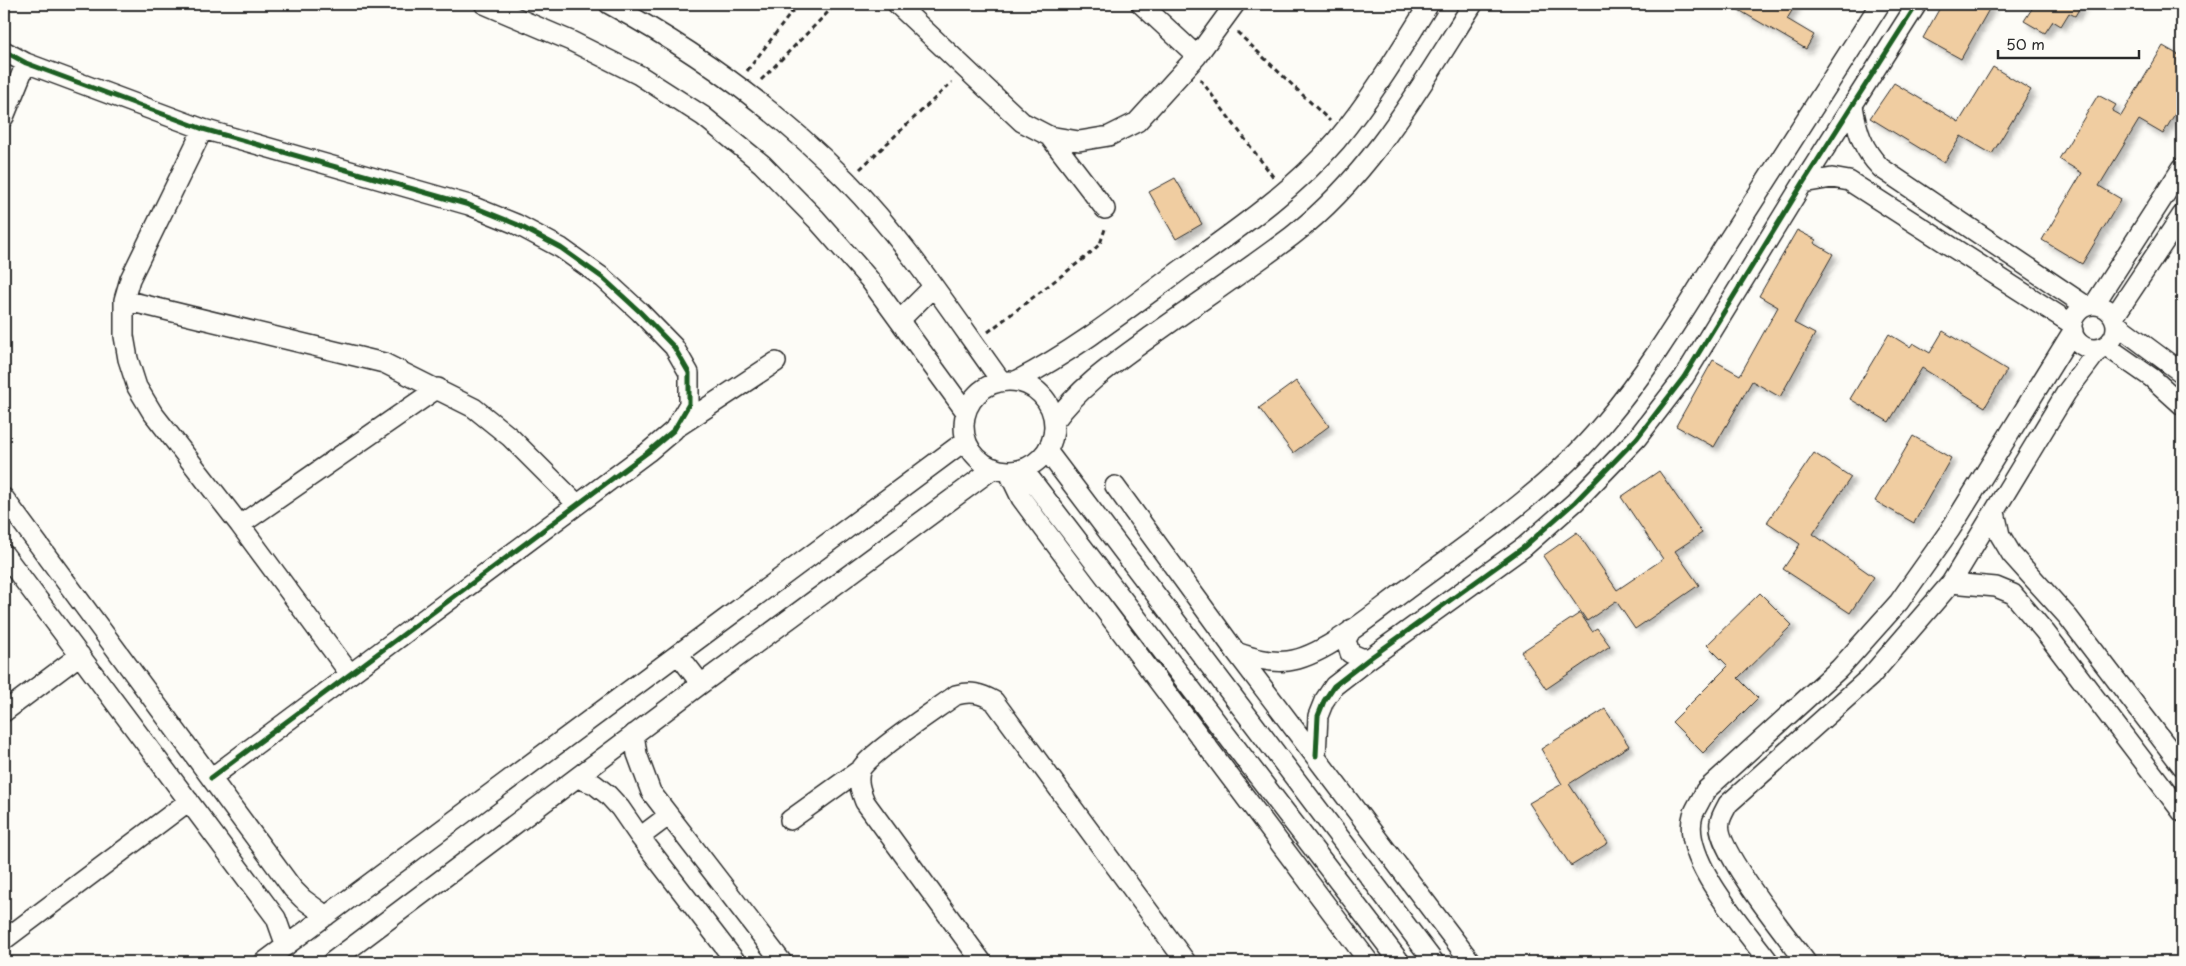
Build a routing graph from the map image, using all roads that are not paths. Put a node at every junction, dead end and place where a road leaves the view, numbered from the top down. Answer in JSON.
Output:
{"nodes":[{"id":1,"x":484,"y":4,"type":"edge"},
{"id":2,"x":609,"y":4,"type":"edge"},
{"id":3,"x":897,"y":4,"type":"edge"},
{"id":4,"x":1141,"y":4,"type":"edge"},
{"id":5,"x":1235,"y":4,"type":"edge"},
{"id":6,"x":1429,"y":4,"type":"edge"},
{"id":7,"x":1472,"y":4,"type":"edge"},
{"id":8,"x":1880,"y":4,"type":"edge"},
{"id":9,"x":1918,"y":4,"type":"edge"},
{"id":10,"x":632,"y":9,"type":"edge"},
{"id":11,"x":4,"y":51,"type":"edge"},
{"id":12,"x":1193,"y":60,"type":"junction"},
{"id":13,"x":26,"y":63,"type":"junction"},
{"id":14,"x":1853,"y":106,"type":"junction"},
{"id":15,"x":4,"y":117,"type":"edge"},
{"id":16,"x":203,"y":129,"type":"junction"},
{"id":17,"x":1049,"y":136,"type":"junction"},
{"id":18,"x":2182,"y":168,"type":"edge"},
{"id":19,"x":1885,"y":171,"type":"junction"},
{"id":20,"x":1803,"y":182,"type":"junction"},
{"id":21,"x":1868,"y":193,"type":"junction"},
{"id":22,"x":1105,"y":209,"type":"road end"},
{"id":23,"x":2182,"y":215,"type":"edge"},
{"id":24,"x":933,"y":287,"type":"junction"},
{"id":25,"x":124,"y":300,"type":"junction"},
{"id":26,"x":2090,"y":306,"type":"junction"},
{"id":27,"x":900,"y":320,"type":"junction"},
{"id":28,"x":2115,"y":320,"type":"junction"},
{"id":29,"x":2073,"y":328,"type":"junction"},
{"id":30,"x":2103,"y":347,"type":"junction"},
{"id":31,"x":776,"y":362,"type":"dead end"},
{"id":32,"x":2182,"y":373,"type":"edge"},
{"id":33,"x":1009,"y":381,"type":"junction"},
{"id":34,"x":438,"y":388,"type":"junction"},
{"id":35,"x":2182,"y":405,"type":"edge"},
{"id":36,"x":966,"y":412,"type":"junction"},
{"id":37,"x":1054,"y":422,"type":"junction"},
{"id":38,"x":674,"y":430,"type":"junction"},
{"id":39,"x":966,"y":440,"type":"junction"},
{"id":40,"x":1047,"y":451,"type":"junction"},
{"id":41,"x":1009,"y":469,"type":"junction"},
{"id":42,"x":1115,"y":486,"type":"dead end"},
{"id":43,"x":4,"y":498,"type":"edge"},
{"id":44,"x":578,"y":504,"type":"junction"},
{"id":45,"x":1994,"y":512,"type":"junction"},
{"id":46,"x":240,"y":525,"type":"junction"},
{"id":47,"x":4,"y":554,"type":"edge"},
{"id":48,"x":2030,"y":575,"type":"junction"},
{"id":49,"x":1951,"y":583,"type":"junction"},
{"id":50,"x":2013,"y":594,"type":"junction"},
{"id":51,"x":1352,"y":629,"type":"junction"},
{"id":52,"x":1236,"y":652,"type":"junction"},
{"id":53,"x":678,"y":654,"type":"junction"},
{"id":54,"x":80,"y":655,"type":"junction"},
{"id":55,"x":1370,"y":658,"type":"junction"},
{"id":56,"x":350,"y":674,"type":"junction"},
{"id":57,"x":701,"y":684,"type":"junction"},
{"id":58,"x":4,"y":712,"type":"edge"},
{"id":59,"x":634,"y":734,"type":"junction"},
{"id":60,"x":1316,"y":756,"type":"junction"},
{"id":61,"x":2182,"y":766,"type":"edge"},
{"id":62,"x":861,"y":769,"type":"junction"},
{"id":63,"x":211,"y":778,"type":"junction"},
{"id":64,"x":577,"y":778,"type":"junction"},
{"id":65,"x":189,"y":801,"type":"junction"},
{"id":66,"x":2182,"y":812,"type":"edge"},
{"id":67,"x":668,"y":816,"type":"junction"},
{"id":68,"x":790,"y":820,"type":"dead end"},
{"id":69,"x":640,"y":837,"type":"junction"},
{"id":70,"x":326,"y":916,"type":"junction"},
{"id":71,"x":4,"y":940,"type":"edge"},
{"id":72,"x":286,"y":946,"type":"junction"},
{"id":73,"x":264,"y":962,"type":"edge"},
{"id":74,"x":332,"y":962,"type":"edge"},
{"id":75,"x":736,"y":962,"type":"edge"},
{"id":76,"x":782,"y":962,"type":"edge"},
{"id":77,"x":982,"y":962,"type":"edge"},
{"id":78,"x":1186,"y":962,"type":"edge"},
{"id":79,"x":1369,"y":962,"type":"edge"},
{"id":80,"x":1400,"y":962,"type":"edge"},
{"id":81,"x":1434,"y":962,"type":"edge"},
{"id":82,"x":1471,"y":962,"type":"edge"},
{"id":83,"x":1769,"y":962,"type":"edge"},
{"id":84,"x":1806,"y":962,"type":"edge"}],
"edges":[{"from":1,"to":27,"type":"street"},
{"from":2,"to":10,"type":"street"},
{"from":3,"to":17,"type":"street"},
{"from":4,"to":12,"type":"street"},
{"from":5,"to":12,"type":"street"},
{"from":6,"to":33,"type":"street"},
{"from":7,"to":37,"type":"street"},
{"from":8,"to":51,"type":"street"},
{"from":9,"to":14,"type":"street"},
{"from":10,"to":24,"type":"street"},
{"from":11,"to":13,"type":"street"},
{"from":12,"to":17,"type":"street"},
{"from":13,"to":15,"type":"street"},
{"from":13,"to":16,"type":"street"},
{"from":14,"to":19,"type":"street"},
{"from":14,"to":20,"type":"street"},
{"from":16,"to":25,"type":"street"},
{"from":16,"to":38,"type":"street"},
{"from":17,"to":22,"type":"street"},
{"from":18,"to":26,"type":"street"},
{"from":19,"to":21,"type":"street"},
{"from":19,"to":26,"type":"street"},
{"from":20,"to":21,"type":"street"},
{"from":20,"to":55,"type":"street"},
{"from":21,"to":29,"type":"street"},
{"from":23,"to":28,"type":"street"},
{"from":24,"to":27,"type":"street"},
{"from":24,"to":33,"type":"street"},
{"from":25,"to":34,"type":"street"},
{"from":25,"to":46,"type":"street"},
{"from":26,"to":28,"type":"street"},
{"from":26,"to":29,"type":"street"},
{"from":27,"to":36,"type":"street"},
{"from":28,"to":30,"type":"street"},
{"from":28,"to":32,"type":"street"},
{"from":29,"to":30,"type":"street"},
{"from":29,"to":83,"type":"street"},
{"from":30,"to":35,"type":"street"},
{"from":30,"to":45,"type":"street"},
{"from":31,"to":38,"type":"street"},
{"from":33,"to":36,"type":"street"},
{"from":33,"to":37,"type":"street"},
{"from":34,"to":44,"type":"street"},
{"from":34,"to":46,"type":"street"},
{"from":36,"to":39,"type":"street"},
{"from":37,"to":40,"type":"street"},
{"from":38,"to":44,"type":"street"},
{"from":39,"to":41,"type":"street"},
{"from":39,"to":53,"type":"street"},
{"from":40,"to":41,"type":"street"},
{"from":40,"to":81,"type":"street"},
{"from":41,"to":57,"type":"street"},
{"from":41,"to":79,"type":"street"},
{"from":41,"to":80,"type":"street"},
{"from":42,"to":52,"type":"street"},
{"from":43,"to":63,"type":"street"},
{"from":44,"to":56,"type":"street"},
{"from":45,"to":48,"type":"street"},
{"from":45,"to":49,"type":"street"},
{"from":46,"to":56,"type":"street"},
{"from":47,"to":54,"type":"street"},
{"from":48,"to":50,"type":"street"},
{"from":48,"to":61,"type":"street"},
{"from":49,"to":50,"type":"street"},
{"from":49,"to":84,"type":"street"},
{"from":50,"to":66,"type":"street"},
{"from":51,"to":52,"type":"street"},
{"from":51,"to":55,"type":"street"},
{"from":52,"to":60,"type":"street"},
{"from":53,"to":57,"type":"street"},
{"from":53,"to":70,"type":"street"},
{"from":54,"to":58,"type":"street"},
{"from":54,"to":65,"type":"street"},
{"from":55,"to":60,"type":"street"},
{"from":56,"to":63,"type":"street"},
{"from":57,"to":59,"type":"street"},
{"from":59,"to":64,"type":"street"},
{"from":59,"to":67,"type":"street"},
{"from":60,"to":82,"type":"street"},
{"from":62,"to":68,"type":"street"},
{"from":62,"to":77,"type":"street"},
{"from":62,"to":78,"type":"street"},
{"from":63,"to":70,"type":"street"},
{"from":64,"to":69,"type":"street"},
{"from":64,"to":74,"type":"street"},
{"from":65,"to":71,"type":"street"},
{"from":65,"to":72,"type":"street"},
{"from":67,"to":69,"type":"street"},
{"from":67,"to":76,"type":"street"},
{"from":69,"to":75,"type":"street"},
{"from":70,"to":72,"type":"street"},
{"from":72,"to":73,"type":"street"}]}
